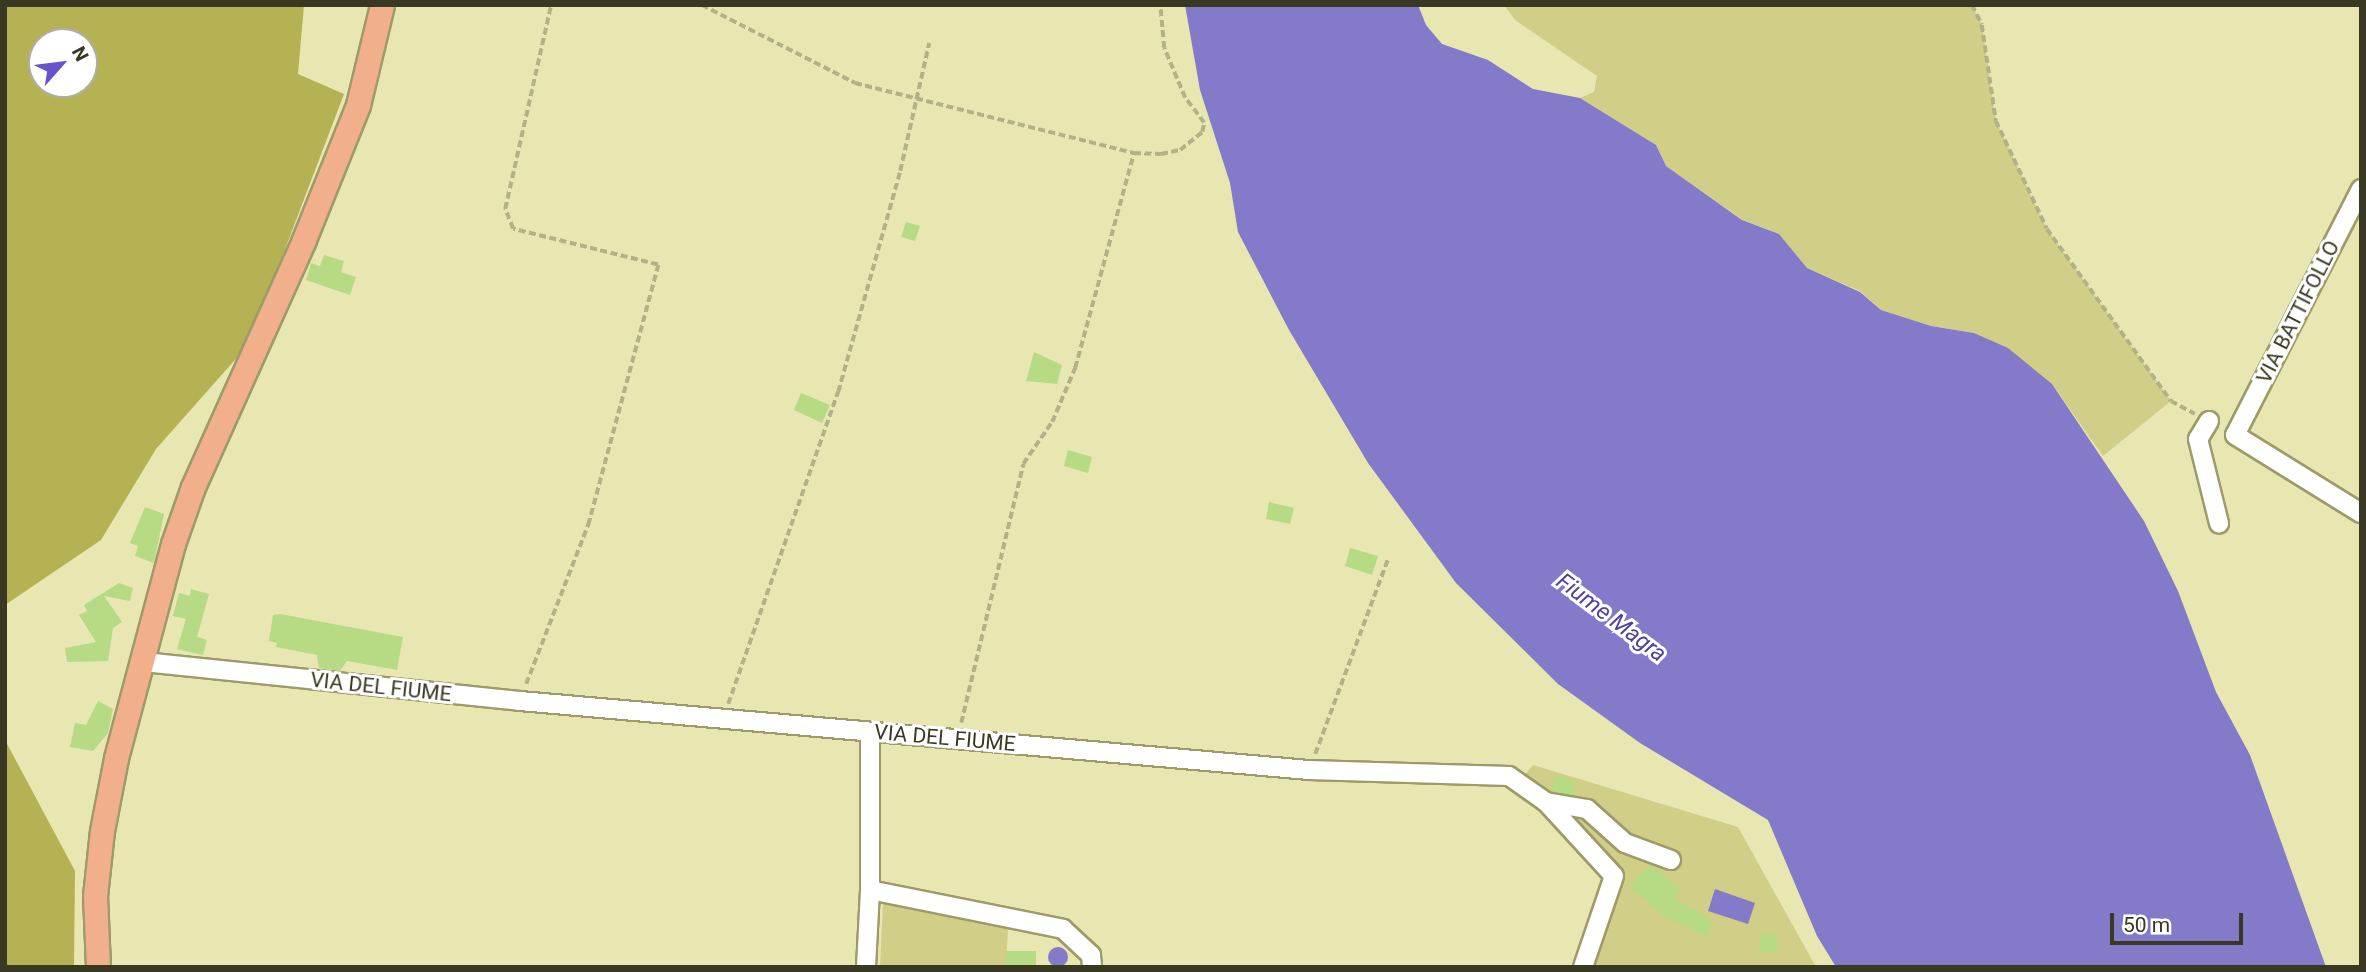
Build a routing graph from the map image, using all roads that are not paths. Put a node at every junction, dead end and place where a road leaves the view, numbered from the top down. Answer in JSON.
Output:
{"nodes":[{"id":1,"x":382,"y":5,"type":"edge"},
{"id":2,"x":2361,"y":189,"type":"edge"},
{"id":3,"x":2209,"y":421,"type":"road end"},
{"id":4,"x":2361,"y":513,"type":"edge"},
{"id":5,"x":2219,"y":523,"type":"dead end"},
{"id":6,"x":143,"y":662,"type":"junction"},
{"id":7,"x":870,"y":732,"type":"junction"},
{"id":8,"x":1546,"y":802,"type":"junction"},
{"id":9,"x":1671,"y":860,"type":"dead end"},
{"id":10,"x":870,"y":890,"type":"junction"},
{"id":11,"x":98,"y":967,"type":"edge"},
{"id":12,"x":866,"y":967,"type":"edge"},
{"id":13,"x":1092,"y":967,"type":"edge"},
{"id":14,"x":1583,"y":967,"type":"edge"}],
"edges":[{"from":1,"to":6,"type":"main road"},
{"from":2,"to":4,"type":"street","name":"VIA BATTIFOLLO"},
{"from":3,"to":5,"type":"street"},
{"from":6,"to":7,"type":"street","name":"VIA DEL FIUME"},
{"from":6,"to":11,"type":"main road"},
{"from":7,"to":8,"type":"street","name":"VIA DEL FIUME"},
{"from":7,"to":10,"type":"street"},
{"from":8,"to":9,"type":"street"},
{"from":8,"to":14,"type":"street","name":"VIA DEL FIUME"},
{"from":10,"to":12,"type":"street"},
{"from":10,"to":13,"type":"street"}]}
